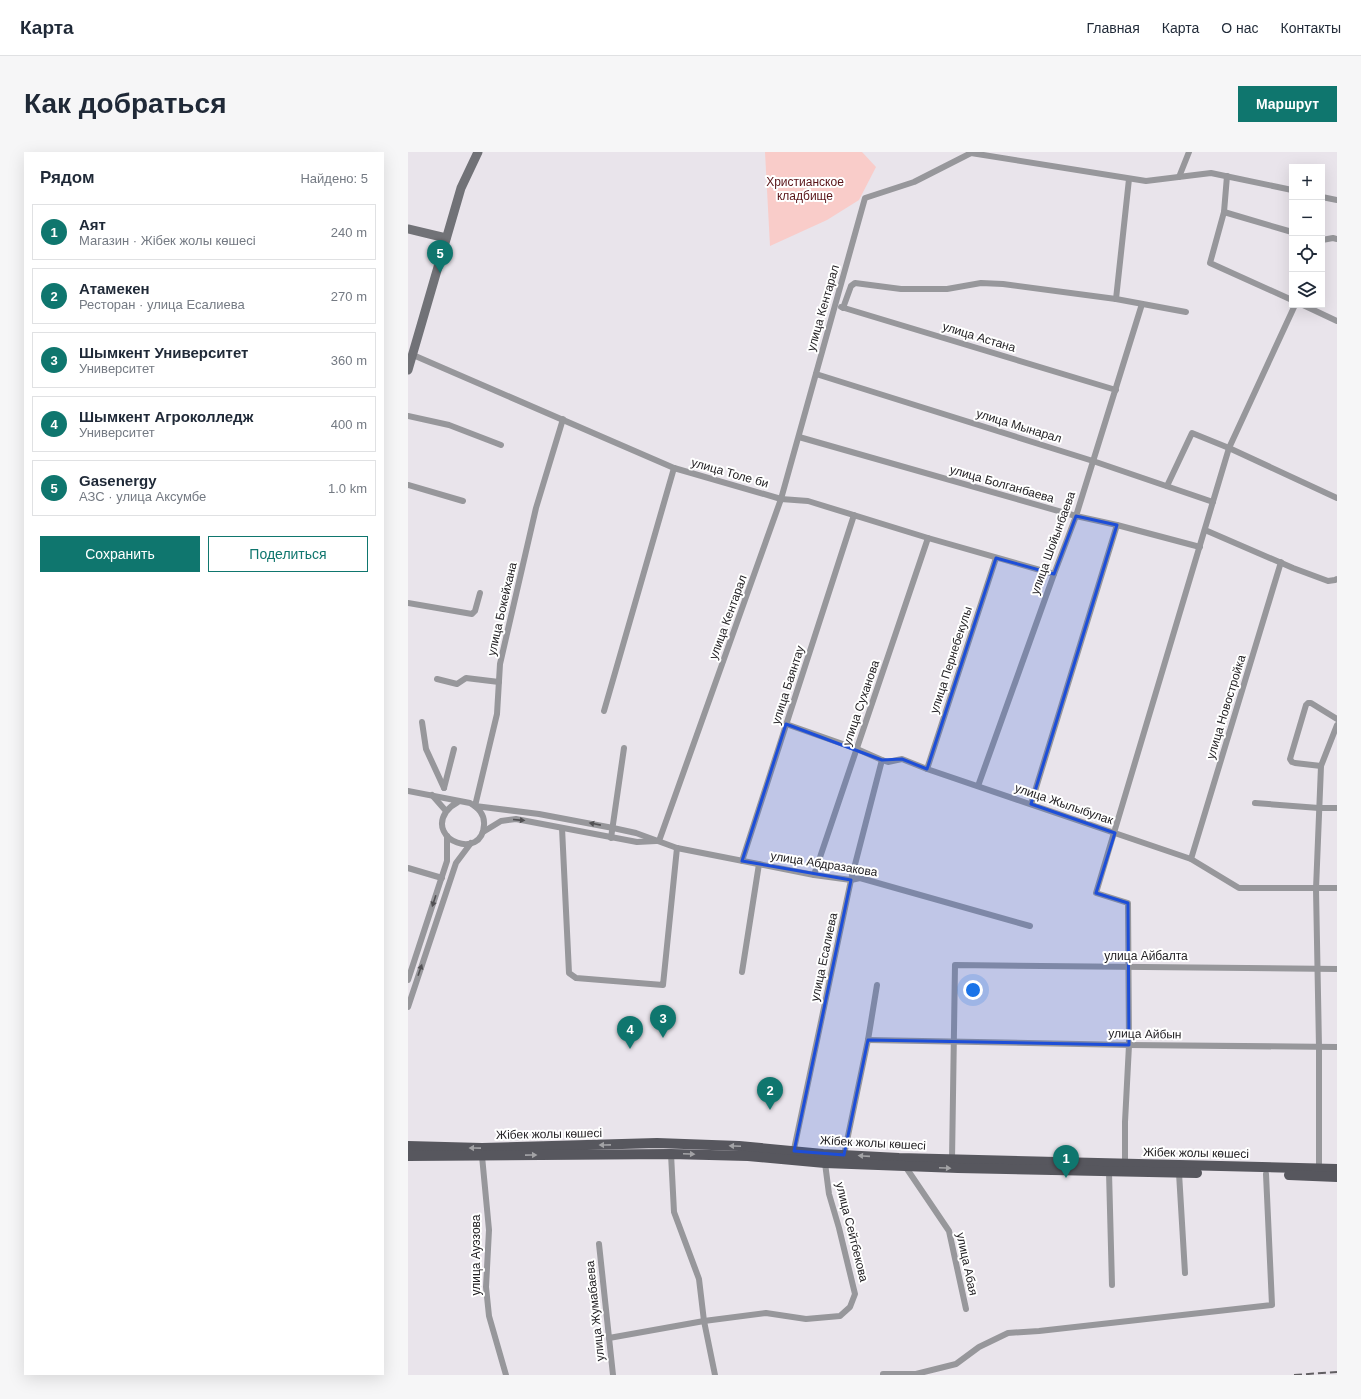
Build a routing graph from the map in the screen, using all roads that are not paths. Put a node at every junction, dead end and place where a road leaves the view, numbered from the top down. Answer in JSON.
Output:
{"nodes":[{"id":1,"x":478,"y":152,"type":"edge"},
{"id":2,"x":1189,"y":152,"type":"edge"},
{"id":3,"x":971,"y":153,"type":"edge"},
{"id":4,"x":1227,"y":176,"type":"junction"},
{"id":5,"x":1179,"y":177,"type":"junction"},
{"id":6,"x":1129,"y":179,"type":"junction"},
{"id":7,"x":1289,"y":189,"type":"edge"},
{"id":8,"x":1325,"y":198,"type":"edge"},
{"id":9,"x":1337,"y":200,"type":"edge"},
{"id":10,"x":1224,"y":212,"type":"junction"},
{"id":11,"x":408,"y":229,"type":"edge"},
{"id":12,"x":1289,"y":231,"type":"edge"},
{"id":13,"x":446,"y":238,"type":"junction"},
{"id":14,"x":1337,"y":239,"type":"edge"},
{"id":15,"x":1325,"y":241,"type":"edge"},
{"id":16,"x":1116,"y":299,"type":"junction"},
{"id":17,"x":1289,"y":299,"type":"edge"},
{"id":18,"x":1142,"y":304,"type":"junction"},
{"id":19,"x":835,"y":306,"type":"junction"},
{"id":20,"x":843,"y":308,"type":"junction"},
{"id":21,"x":1294,"y":308,"type":"edge"},
{"id":22,"x":1309,"y":308,"type":"edge"},
{"id":23,"x":1186,"y":312,"type":"dead end"},
{"id":24,"x":1337,"y":321,"type":"edge"},
{"id":25,"x":412,"y":355,"type":"junction"},
{"id":26,"x":408,"y":370,"type":"edge"},
{"id":27,"x":816,"y":374,"type":"junction"},
{"id":28,"x":1116,"y":390,"type":"junction"},
{"id":29,"x":408,"y":416,"type":"edge"},
{"id":30,"x":563,"y":419,"type":"junction"},
{"id":31,"x":799,"y":437,"type":"junction"},
{"id":32,"x":501,"y":445,"type":"dead end"},
{"id":33,"x":1229,"y":448,"type":"junction"},
{"id":34,"x":1093,"y":461,"type":"junction"},
{"id":35,"x":674,"y":468,"type":"junction"},
{"id":36,"x":408,"y":485,"type":"edge"},
{"id":37,"x":1167,"y":486,"type":"junction"},
{"id":38,"x":1337,"y":498,"type":"edge"},
{"id":39,"x":781,"y":499,"type":"junction"},
{"id":40,"x":463,"y":500,"type":"dead end"},
{"id":41,"x":1213,"y":502,"type":"junction"},
{"id":42,"x":854,"y":515,"type":"junction"},
{"id":43,"x":1076,"y":516,"type":"junction"},
{"id":44,"x":1117,"y":525,"type":"junction"},
{"id":45,"x":1205,"y":530,"type":"junction"},
{"id":46,"x":928,"y":538,"type":"junction"},
{"id":47,"x":1200,"y":547,"type":"junction"},
{"id":48,"x":996,"y":558,"type":"junction"},
{"id":49,"x":1281,"y":562,"type":"junction"},
{"id":50,"x":1054,"y":574,"type":"junction"},
{"id":51,"x":1337,"y":579,"type":"edge"},
{"id":52,"x":480,"y":592,"type":"dead end"},
{"id":53,"x":408,"y":603,"type":"edge"},
{"id":54,"x":437,"y":679,"type":"dead end"},
{"id":55,"x":499,"y":682,"type":"junction"},
{"id":56,"x":604,"y":711,"type":"dead end"},
{"id":57,"x":1337,"y":719,"type":"edge"},
{"id":58,"x":422,"y":722,"type":"dead end"},
{"id":59,"x":786,"y":724,"type":"junction"},
{"id":60,"x":1337,"y":725,"type":"edge"},
{"id":61,"x":624,"y":748,"type":"dead end"},
{"id":62,"x":454,"y":749,"type":"dead end"},
{"id":63,"x":857,"y":749,"type":"junction"},
{"id":64,"x":882,"y":760,"type":"junction"},
{"id":65,"x":1321,"y":766,"type":"junction"},
{"id":66,"x":927,"y":769,"type":"junction"},
{"id":67,"x":978,"y":786,"type":"junction"},
{"id":68,"x":444,"y":788,"type":"junction"},
{"id":69,"x":408,"y":791,"type":"edge"},
{"id":70,"x":432,"y":795,"type":"junction"},
{"id":71,"x":442,"y":798,"type":"junction"},
{"id":72,"x":458,"y":802,"type":"junction"},
{"id":73,"x":1255,"y":803,"type":"dead end"},
{"id":74,"x":1031,"y":804,"type":"junction"},
{"id":75,"x":475,"y":806,"type":"junction"},
{"id":76,"x":1319,"y":808,"type":"junction"},
{"id":77,"x":1337,"y":808,"type":"edge"},
{"id":78,"x":446,"y":811,"type":"junction"},
{"id":79,"x":562,"y":828,"type":"junction"},
{"id":80,"x":613,"y":828,"type":"junction"},
{"id":81,"x":483,"y":832,"type":"junction"},
{"id":82,"x":1115,"y":833,"type":"junction"},
{"id":83,"x":447,"y":836,"type":"junction"},
{"id":84,"x":611,"y":838,"type":"junction"},
{"id":85,"x":659,"y":841,"type":"junction"},
{"id":86,"x":470,"y":843,"type":"junction"},
{"id":87,"x":677,"y":848,"type":"junction"},
{"id":88,"x":1191,"y":859,"type":"junction"},
{"id":89,"x":742,"y":861,"type":"junction"},
{"id":90,"x":759,"y":864,"type":"junction"},
{"id":91,"x":408,"y":868,"type":"edge"},
{"id":92,"x":814,"y":875,"type":"junction"},
{"id":93,"x":442,"y":878,"type":"junction"},
{"id":94,"x":851,"y":880,"type":"junction"},
{"id":95,"x":1337,"y":888,"type":"edge"},
{"id":96,"x":1316,"y":889,"type":"junction"},
{"id":97,"x":1030,"y":926,"type":"dead end"},
{"id":98,"x":1128,"y":967,"type":"junction"},
{"id":99,"x":1317,"y":969,"type":"junction"},
{"id":100,"x":1337,"y":969,"type":"edge"},
{"id":101,"x":742,"y":972,"type":"dead end"},
{"id":102,"x":408,"y":980,"type":"edge"},
{"id":103,"x":877,"y":985,"type":"dead end"},
{"id":104,"x":408,"y":1006,"type":"edge"},
{"id":105,"x":868,"y":1040,"type":"junction"},
{"id":106,"x":953,"y":1041,"type":"junction"},
{"id":107,"x":1128,"y":1045,"type":"junction"},
{"id":108,"x":1319,"y":1047,"type":"junction"},
{"id":109,"x":1337,"y":1047,"type":"edge"},
{"id":110,"x":408,"y":1146,"type":"edge"},
{"id":111,"x":671,"y":1154,"type":"junction"},
{"id":112,"x":793,"y":1155,"type":"junction"},
{"id":113,"x":844,"y":1155,"type":"junction"},
{"id":114,"x":408,"y":1156,"type":"edge"},
{"id":115,"x":482,"y":1156,"type":"junction"},
{"id":116,"x":952,"y":1160,"type":"junction"},
{"id":117,"x":825,"y":1163,"type":"junction"},
{"id":118,"x":1125,"y":1165,"type":"junction"},
{"id":119,"x":905,"y":1166,"type":"junction"},
{"id":120,"x":1337,"y":1169,"type":"edge"},
{"id":121,"x":1109,"y":1172,"type":"junction"},
{"id":122,"x":1179,"y":1173,"type":"junction"},
{"id":123,"x":1319,"y":1173,"type":"junction"},
{"id":124,"x":1266,"y":1174,"type":"junction"},
{"id":125,"x":1337,"y":1177,"type":"edge"},
{"id":126,"x":599,"y":1244,"type":"dead end"},
{"id":127,"x":1185,"y":1273,"type":"dead end"},
{"id":128,"x":1112,"y":1285,"type":"dead end"},
{"id":129,"x":966,"y":1309,"type":"dead end"},
{"id":130,"x":704,"y":1321,"type":"junction"},
{"id":131,"x":609,"y":1338,"type":"junction"},
{"id":132,"x":883,"y":1374,"type":"dead end"},
{"id":133,"x":506,"y":1375,"type":"edge"},
{"id":134,"x":613,"y":1375,"type":"edge"},
{"id":135,"x":715,"y":1375,"type":"edge"}],
"edges":[{"from":1,"to":13,"type":"main road"},
{"from":2,"to":5,"type":"street"},
{"from":3,"to":6,"type":"street","name":"улица Кентарал"},
{"from":3,"to":19,"type":"street","name":"улица Кентарал"},
{"from":4,"to":5,"type":"street","name":"улица Кентарал"},
{"from":4,"to":7,"type":"street","name":"улица Кентарал"},
{"from":4,"to":10,"type":"street"},
{"from":5,"to":6,"type":"street","name":"улица Кентарал"},
{"from":6,"to":16,"type":"street"},
{"from":8,"to":9,"type":"street"},
{"from":10,"to":12,"type":"street"},
{"from":10,"to":17,"type":"street"},
{"from":11,"to":13,"type":"main road"},
{"from":13,"to":25,"type":"main road"},
{"from":14,"to":15,"type":"street"},
{"from":16,"to":18,"type":"street"},
{"from":16,"to":20,"type":"street"},
{"from":18,"to":23,"type":"street"},
{"from":18,"to":28,"type":"street","name":"улица Шойынбаева"},
{"from":19,"to":20,"type":"street","name":"улица Астана"},
{"from":19,"to":27,"type":"street","name":"улица Кентарал"},
{"from":20,"to":28,"type":"street","name":"улица Астана"},
{"from":21,"to":33,"type":"street"},
{"from":22,"to":24,"type":"street"},
{"from":25,"to":26,"type":"main road"},
{"from":25,"to":30,"type":"street","name":"улица Толе би"},
{"from":27,"to":31,"type":"street","name":"улица Кентарал"},
{"from":27,"to":34,"type":"street","name":"улица Мынарал"},
{"from":28,"to":34,"type":"street","name":"улица Шойынбаева"},
{"from":29,"to":32,"type":"street"},
{"from":30,"to":35,"type":"street","name":"улица Толе би"},
{"from":30,"to":55,"type":"street","name":"улица Бокейхана"},
{"from":31,"to":39,"type":"street","name":"улица Кентарал"},
{"from":31,"to":43,"type":"street","name":"улица Болганбаева"},
{"from":33,"to":37,"type":"street"},
{"from":33,"to":38,"type":"street"},
{"from":33,"to":41,"type":"street"},
{"from":34,"to":37,"type":"street","name":"улица Мынарал"},
{"from":34,"to":43,"type":"street","name":"улица Шойынбаева"},
{"from":35,"to":39,"type":"street","name":"улица Толе би"},
{"from":35,"to":56,"type":"street"},
{"from":36,"to":40,"type":"street"},
{"from":37,"to":41,"type":"street","name":"улица Мынарал"},
{"from":39,"to":42,"type":"street","name":"улица Толе би"},
{"from":39,"to":85,"type":"street","name":"улица Кентарал"},
{"from":41,"to":45,"type":"street"},
{"from":42,"to":46,"type":"street","name":"улица Толе би"},
{"from":42,"to":59,"type":"street","name":"улица Баянтау"},
{"from":43,"to":44,"type":"street","name":"улица Болганбаева"},
{"from":43,"to":50,"type":"street","name":"улица Шойынбаева"},
{"from":44,"to":47,"type":"street","name":"улица Болганбаева"},
{"from":44,"to":74,"type":"street"},
{"from":45,"to":47,"type":"street"},
{"from":45,"to":49,"type":"street"},
{"from":46,"to":48,"type":"street","name":"улица Толе би"},
{"from":46,"to":63,"type":"street","name":"улица Суханова"},
{"from":47,"to":82,"type":"street"},
{"from":48,"to":50,"type":"street","name":"улица Толе би"},
{"from":48,"to":66,"type":"street","name":"улица Пернебекулы"},
{"from":49,"to":51,"type":"street"},
{"from":49,"to":88,"type":"street","name":"улица Новостройка"},
{"from":50,"to":67,"type":"street","name":"улица Шойынбаева"},
{"from":52,"to":53,"type":"street"},
{"from":54,"to":55,"type":"street"},
{"from":55,"to":75,"type":"street","name":"улица Бокейхана"},
{"from":57,"to":65,"type":"street"},
{"from":58,"to":68,"type":"street"},
{"from":59,"to":63,"type":"street","name":"улица Жылыбулак"},
{"from":59,"to":89,"type":"street","name":"улица Баянтау"},
{"from":60,"to":65,"type":"street"},
{"from":61,"to":80,"type":"street"},
{"from":62,"to":68,"type":"street"},
{"from":63,"to":64,"type":"street","name":"улица Жылыбулак"},
{"from":63,"to":92,"type":"street","name":"улица Суханова"},
{"from":64,"to":66,"type":"street","name":"улица Жылыбулак"},
{"from":64,"to":94,"type":"street","name":"улица Есалиева"},
{"from":65,"to":76,"type":"street"},
{"from":66,"to":67,"type":"street","name":"улица Жылыбулак"},
{"from":67,"to":74,"type":"street","name":"улица Жылыбулак"},
{"from":68,"to":71,"type":"street"},
{"from":69,"to":70,"type":"street"},
{"from":70,"to":71,"type":"street"},
{"from":70,"to":78,"type":"street"},
{"from":71,"to":72,"type":"street"},
{"from":72,"to":75,"type":"street"},
{"from":72,"to":78,"type":"street"},
{"from":73,"to":76,"type":"street"},
{"from":74,"to":82,"type":"street","name":"улица Жылыбулак"},
{"from":80,"to":75,"type":"street","name":"улица Абдразакова","one_way":true},
{"from":75,"to":81,"type":"street"},
{"from":76,"to":77,"type":"street"},
{"from":76,"to":96,"type":"street"},
{"from":78,"to":83,"type":"street"},
{"from":81,"to":79,"type":"street","name":"улица Абдразакова","one_way":true},
{"from":79,"to":84,"type":"street","name":"улица Абдразакова"},
{"from":79,"to":87,"type":"street"},
{"from":80,"to":84,"type":"street"},
{"from":80,"to":85,"type":"street","name":"улица Абдразакова"},
{"from":81,"to":86,"type":"street"},
{"from":82,"to":88,"type":"street","name":"улица Жылыбулак"},
{"from":82,"to":98,"type":"street"},
{"from":83,"to":86,"type":"street"},
{"from":83,"to":93,"type":"street"},
{"from":84,"to":85,"type":"street","name":"улица Абдразакова"},
{"from":85,"to":87,"type":"street","name":"улица Абдразакова"},
{"from":104,"to":86,"type":"street","one_way":true},
{"from":87,"to":89,"type":"street","name":"улица Абдразакова"},
{"from":88,"to":96,"type":"street","name":"улица Жылыбулак"},
{"from":89,"to":90,"type":"street","name":"улица Абдразакова"},
{"from":90,"to":92,"type":"street","name":"улица Абдразакова"},
{"from":90,"to":101,"type":"street"},
{"from":91,"to":93,"type":"street"},
{"from":92,"to":94,"type":"street","name":"улица Абдразакова"},
{"from":93,"to":102,"type":"street","one_way":true},
{"from":94,"to":97,"type":"street","name":"улица Абдразакова"},
{"from":94,"to":112,"type":"street","name":"улица Есалиева"},
{"from":95,"to":96,"type":"street","name":"улица Жылыбулак"},
{"from":96,"to":99,"type":"street"},
{"from":98,"to":99,"type":"street","name":"улица Айбалта"},
{"from":98,"to":106,"type":"street","name":"улица Айбалта"},
{"from":98,"to":107,"type":"street"},
{"from":99,"to":100,"type":"street","name":"улица Айбалта"},
{"from":99,"to":108,"type":"street"},
{"from":103,"to":105,"type":"street"},
{"from":105,"to":106,"type":"street","name":"улица Айбын"},
{"from":105,"to":113,"type":"street"},
{"from":106,"to":107,"type":"street","name":"улица Айбын"},
{"from":106,"to":116,"type":"street"},
{"from":107,"to":108,"type":"street","name":"улица Айбын"},
{"from":107,"to":118,"type":"street"},
{"from":108,"to":109,"type":"street","name":"улица Айбын"},
{"from":108,"to":123,"type":"street"},
{"from":112,"to":110,"type":"main road","name":"Жібек жолы көшесі","one_way":true},
{"from":111,"to":112,"type":"main road","name":"Жібек жолы көшесі","one_way":true},
{"from":115,"to":111,"type":"main road","name":"Жібек жолы көшесі","one_way":true},
{"from":111,"to":130,"type":"street"},
{"from":112,"to":113,"type":"main road","name":"Жібек жолы көшесі"},
{"from":112,"to":117,"type":"main road","name":"Жібек жолы көшесі"},
{"from":116,"to":113,"type":"main road","name":"Жібек жолы көшесі","one_way":true},
{"from":114,"to":115,"type":"main road","name":"Жібек жолы көшесі"},
{"from":115,"to":133,"type":"street","name":"улица Ауэзова"},
{"from":116,"to":118,"type":"main road","name":"Жібек жолы көшесі"},
{"from":117,"to":119,"type":"main road","name":"Жібек жолы көшесі"},
{"from":117,"to":130,"type":"street","name":"улица Сейтбекова"},
{"from":118,"to":123,"type":"main road","name":"Жібек жолы көшесі"},
{"from":119,"to":121,"type":"main road","name":"Жібек жолы көшесі","one_way":true},
{"from":119,"to":129,"type":"street","name":"улица Абая"},
{"from":120,"to":123,"type":"main road","name":"Жібек жолы көшесі"},
{"from":121,"to":122,"type":"main road","name":"Жібек жолы көшесі"},
{"from":121,"to":128,"type":"street"},
{"from":122,"to":124,"type":"main road","name":"Жібек жолы көшесі"},
{"from":122,"to":127,"type":"street"},
{"from":123,"to":124,"type":"main road","name":"Жібек жолы көшесі"},
{"from":123,"to":125,"type":"main road","name":"Жібек жолы көшесі"},
{"from":124,"to":132,"type":"street"},
{"from":126,"to":131,"type":"street","name":"улица Жумабаева"},
{"from":130,"to":131,"type":"street","name":"улица Сейтбекова"},
{"from":130,"to":135,"type":"street"},
{"from":131,"to":134,"type":"street","name":"улица Жумабаева"}]}
